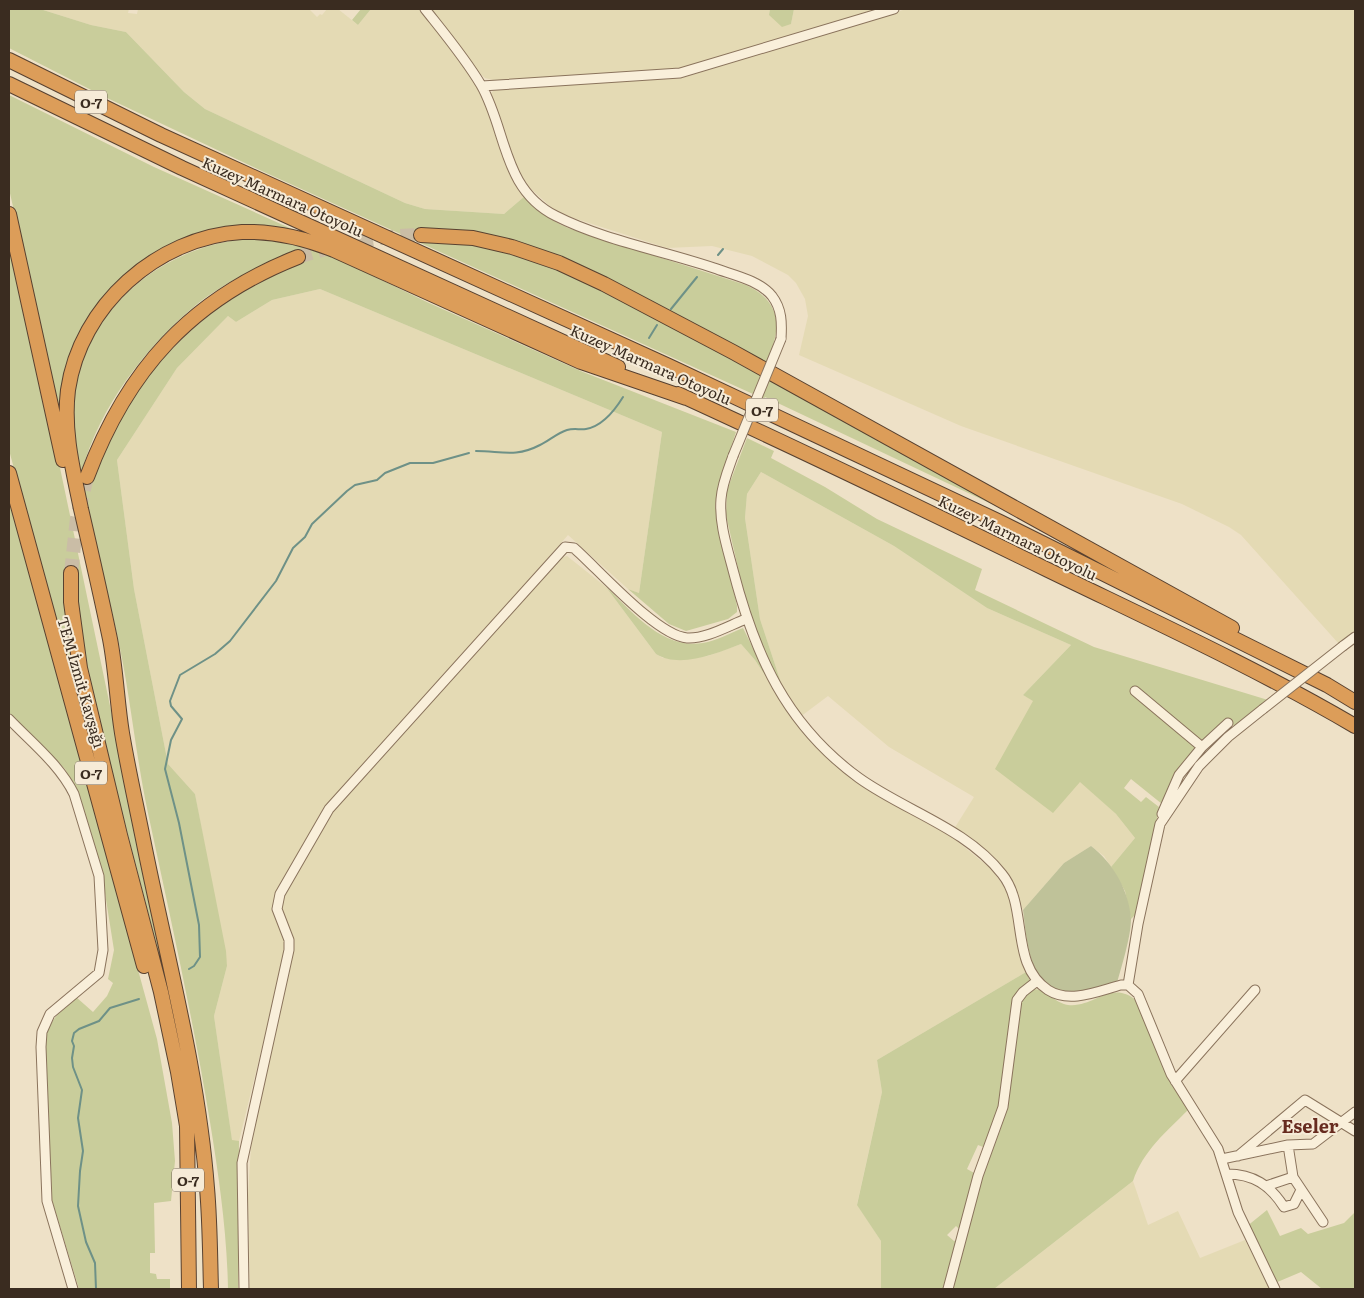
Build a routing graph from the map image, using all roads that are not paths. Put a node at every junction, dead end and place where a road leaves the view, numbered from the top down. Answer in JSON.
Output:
{"nodes":[{"id":1,"x":425,"y":9,"type":"edge"},
{"id":2,"x":894,"y":9,"type":"edge"},
{"id":3,"x":9,"y":60,"type":"edge"},
{"id":4,"x":9,"y":84,"type":"edge"},
{"id":5,"x":482,"y":86,"type":"junction"},
{"id":6,"x":9,"y":214,"type":"edge"},
{"id":7,"x":422,"y":236,"type":"tunnel mouth"},
{"id":8,"x":298,"y":257,"type":"tunnel mouth"},
{"id":9,"x":686,"y":398,"type":"junction"},
{"id":10,"x":9,"y":473,"type":"edge"},
{"id":11,"x":87,"y":477,"type":"tunnel mouth"},
{"id":12,"x":71,"y":573,"type":"tunnel mouth"},
{"id":13,"x":746,"y":619,"type":"junction"},
{"id":14,"x":1355,"y":637,"type":"edge"},
{"id":15,"x":1327,"y":685,"type":"junction"},
{"id":16,"x":1135,"y":691,"type":"dead end"},
{"id":17,"x":1355,"y":702,"type":"edge"},
{"id":18,"x":9,"y":719,"type":"edge"},
{"id":19,"x":1228,"y":722,"type":"dead end"},
{"id":20,"x":1355,"y":726,"type":"edge"},
{"id":21,"x":122,"y":734,"type":"junction"},
{"id":22,"x":1202,"y":746,"type":"junction"},
{"id":23,"x":1160,"y":824,"type":"junction"},
{"id":24,"x":1037,"y":981,"type":"junction"},
{"id":25,"x":1128,"y":986,"type":"junction"},
{"id":26,"x":1255,"y":990,"type":"dead end"},
{"id":27,"x":178,"y":1072,"type":"junction"},
{"id":28,"x":1175,"y":1081,"type":"junction"},
{"id":29,"x":1355,"y":1112,"type":"edge"},
{"id":30,"x":1342,"y":1123,"type":"junction"},
{"id":31,"x":1355,"y":1131,"type":"edge"},
{"id":32,"x":1288,"y":1145,"type":"junction"},
{"id":33,"x":1238,"y":1156,"type":"junction"},
{"id":34,"x":1222,"y":1159,"type":"junction"},
{"id":35,"x":1227,"y":1174,"type":"junction"},
{"id":36,"x":1293,"y":1177,"type":"junction"},
{"id":37,"x":1266,"y":1186,"type":"junction"},
{"id":38,"x":1301,"y":1190,"type":"junction"},
{"id":39,"x":1323,"y":1222,"type":"dead end"},
{"id":40,"x":73,"y":1289,"type":"edge"},
{"id":41,"x":189,"y":1289,"type":"edge"},
{"id":42,"x":211,"y":1289,"type":"edge"},
{"id":43,"x":244,"y":1289,"type":"edge"},
{"id":44,"x":948,"y":1289,"type":"edge"},
{"id":45,"x":1275,"y":1289,"type":"edge"}],
"edges":[{"from":1,"to":5,"type":"street"},
{"from":2,"to":5,"type":"street"},
{"from":3,"to":15,"type":"highway","name":"Kuzey Marmara Otoyolu","number":"O-7"},
{"from":4,"to":9,"type":"highway","name":"Kuzey Marmara Otoyolu","number":"O-7"},
{"from":5,"to":13,"type":"street","bridge":true},
{"from":6,"to":21,"type":"highway","name":"TEM İzmit Kavşağı","number":"O-7"},
{"from":7,"to":15,"type":"highway"},
{"from":8,"to":11,"type":"highway"},
{"from":9,"to":20,"type":"highway","name":"Kuzey Marmara Otoyolu","number":"O-7"},
{"from":9,"to":21,"type":"highway"},
{"from":10,"to":27,"type":"highway","name":"TEM İzmit Kavşağı","number":"O-7"},
{"from":12,"to":27,"type":"highway"},
{"from":13,"to":24,"type":"street"},
{"from":13,"to":43,"type":"street"},
{"from":14,"to":23,"type":"street","bridge":true},
{"from":15,"to":17,"type":"highway","name":"Kuzey Marmara Otoyolu","number":"O-7"},
{"from":16,"to":22,"type":"street"},
{"from":18,"to":40,"type":"street"},
{"from":19,"to":22,"type":"street"},
{"from":21,"to":42,"type":"highway","number":"O-7"},
{"from":22,"to":23,"type":"street"},
{"from":23,"to":25,"type":"street"},
{"from":24,"to":25,"type":"street"},
{"from":24,"to":44,"type":"street"},
{"from":25,"to":28,"type":"street"},
{"from":26,"to":28,"type":"street"},
{"from":27,"to":41,"type":"highway","number":"O-7"},
{"from":28,"to":34,"type":"street"},
{"from":29,"to":30,"type":"street"},
{"from":30,"to":31,"type":"street"},
{"from":30,"to":32,"type":"street"},
{"from":30,"to":33,"type":"street"},
{"from":32,"to":33,"type":"street"},
{"from":32,"to":36,"type":"street"},
{"from":33,"to":34,"type":"street"},
{"from":34,"to":35,"type":"street"},
{"from":35,"to":37,"type":"street"},
{"from":35,"to":45,"type":"street"},
{"from":36,"to":37,"type":"street"},
{"from":36,"to":38,"type":"street"},
{"from":37,"to":38,"type":"street"},
{"from":38,"to":39,"type":"street"}]}
